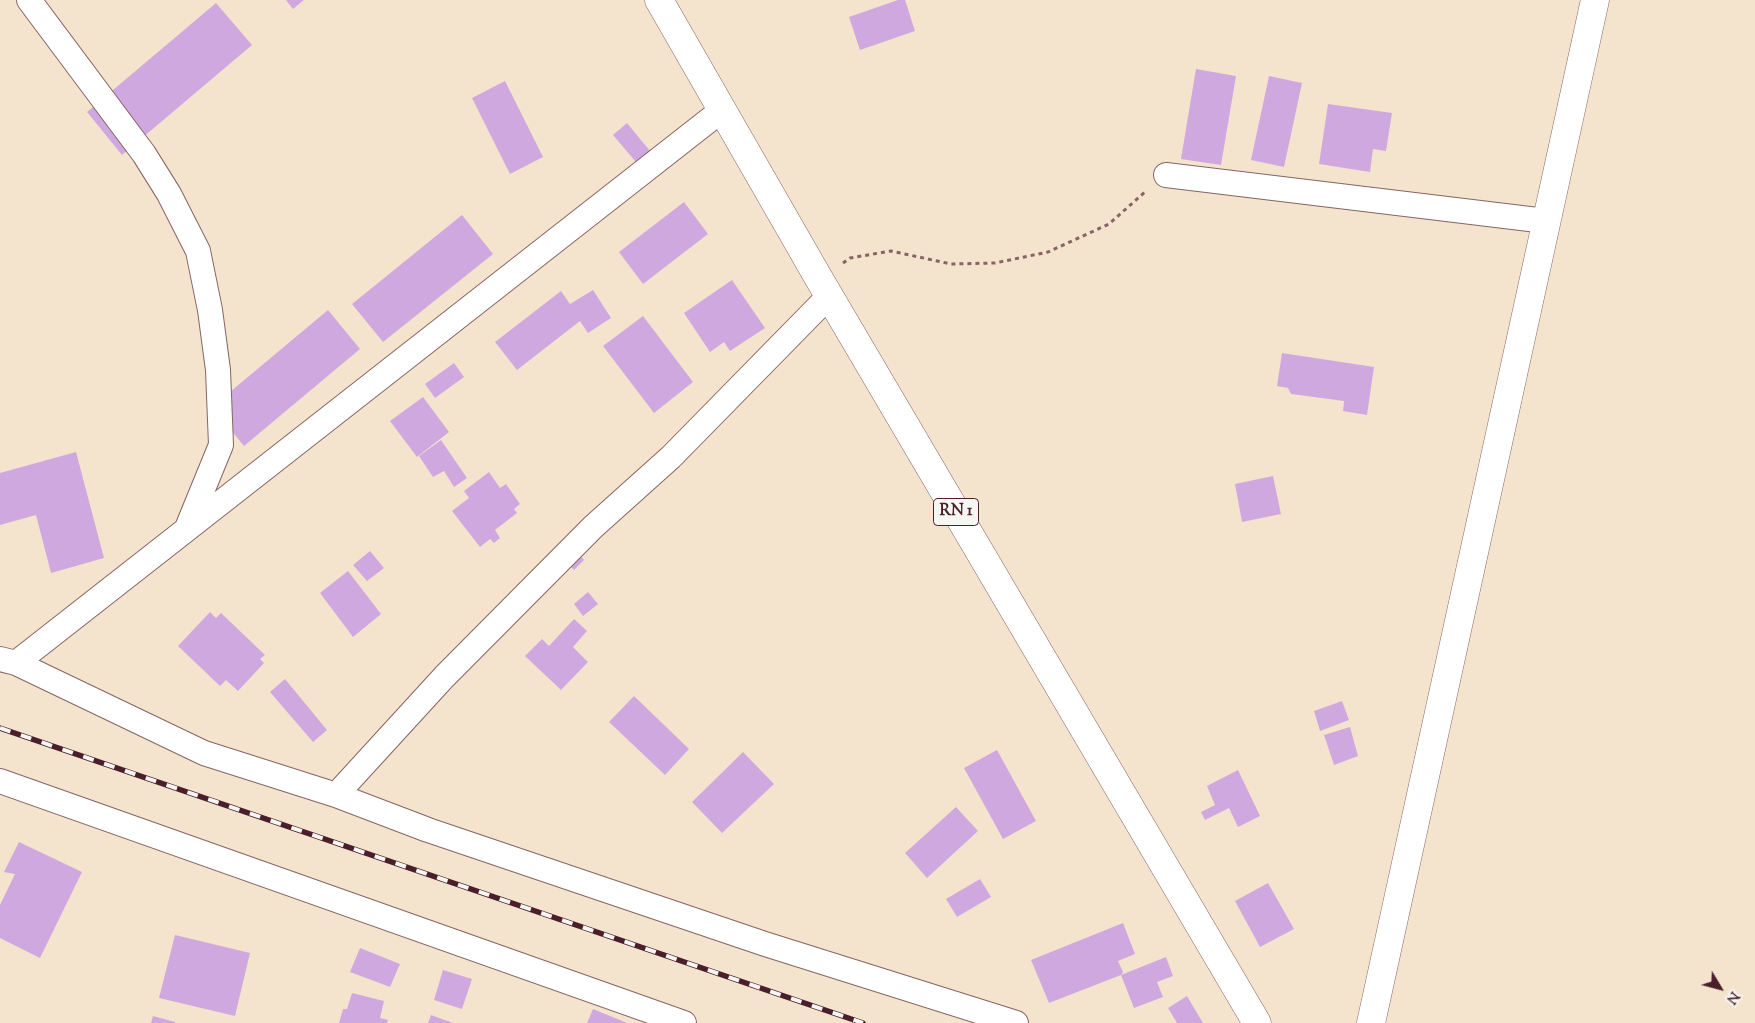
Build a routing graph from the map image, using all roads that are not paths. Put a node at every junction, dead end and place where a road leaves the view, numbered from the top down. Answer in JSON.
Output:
{"nodes":[{"id":1,"x":29,"y":0,"type":"edge"},
{"id":2,"x":659,"y":0,"type":"edge"},
{"id":3,"x":1595,"y":0,"type":"edge"},
{"id":4,"x":722,"y":110,"type":"junction"},
{"id":5,"x":1166,"y":175,"type":"road end"},
{"id":6,"x":1546,"y":221,"type":"junction"},
{"id":7,"x":824,"y":287,"type":"junction"},
{"id":8,"x":186,"y":529,"type":"junction"},
{"id":9,"x":8,"y":661,"type":"edge"},
{"id":10,"x":0,"y":781,"type":"edge"},
{"id":11,"x":336,"y":795,"type":"junction"},
{"id":12,"x":684,"y":1023,"type":"edge"},
{"id":13,"x":1016,"y":1023,"type":"edge"},
{"id":14,"x":1257,"y":1023,"type":"edge"},
{"id":15,"x":1371,"y":1023,"type":"edge"}],
"edges":[{"from":1,"to":8,"type":"street"},
{"from":2,"to":4,"type":"main road","number":"RN 1"},
{"from":3,"to":6,"type":"main road"},
{"from":4,"to":7,"type":"main road","number":"RN 1"},
{"from":4,"to":8,"type":"street"},
{"from":5,"to":6,"type":"street"},
{"from":6,"to":15,"type":"main road"},
{"from":7,"to":11,"type":"street"},
{"from":7,"to":14,"type":"main road","number":"RN 1"},
{"from":8,"to":9,"type":"street"},
{"from":9,"to":11,"type":"street"},
{"from":10,"to":12,"type":"street"},
{"from":11,"to":13,"type":"street"}]}
